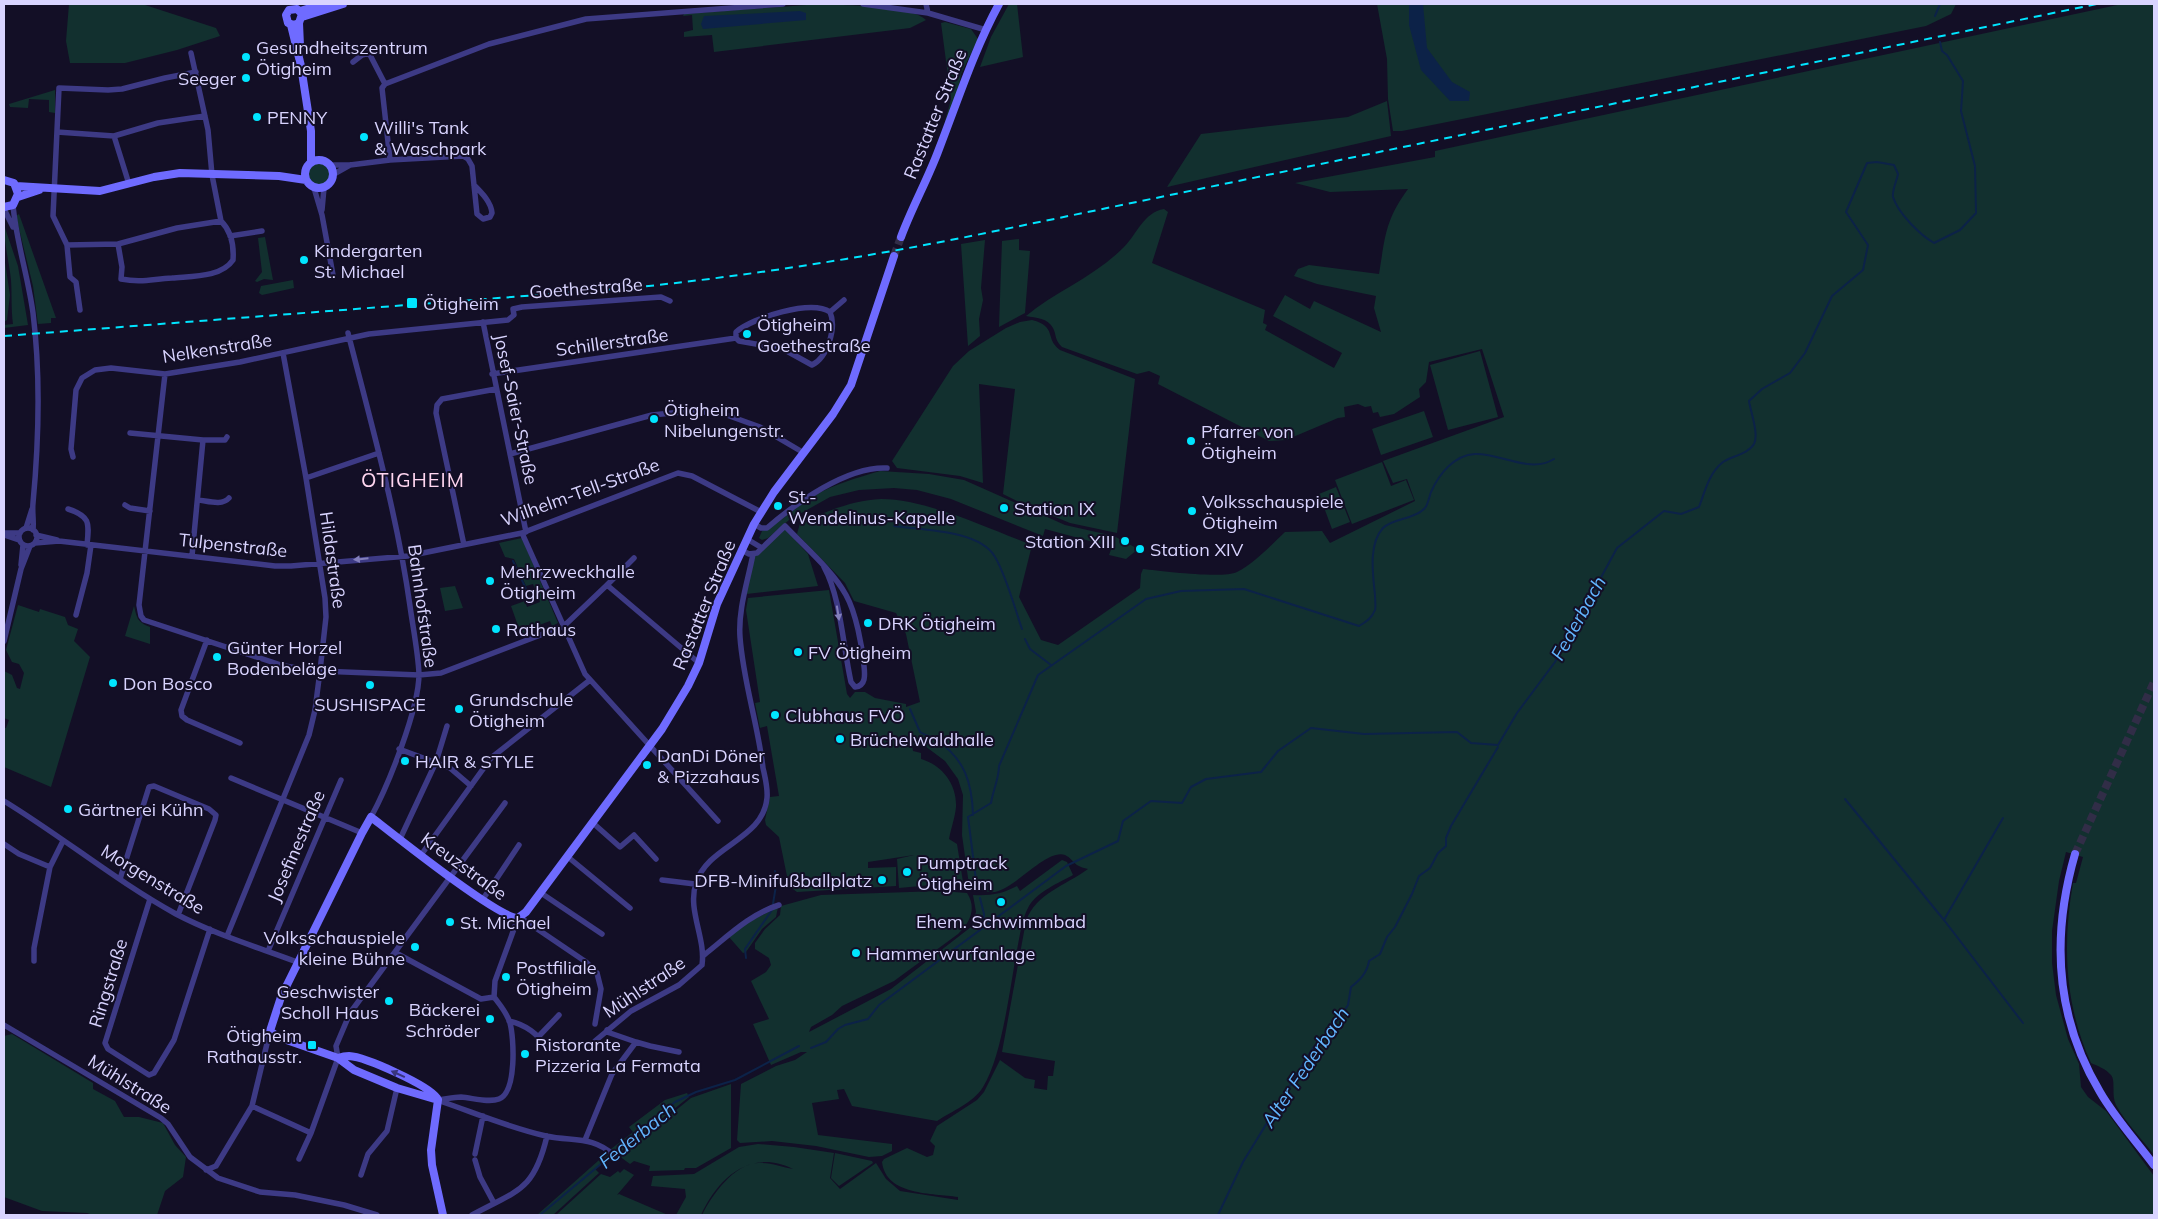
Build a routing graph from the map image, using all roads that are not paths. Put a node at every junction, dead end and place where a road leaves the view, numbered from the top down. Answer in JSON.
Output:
{"nodes":[{"id":1,"x":323,"y":4,"type":"edge"},
{"id":2,"x":343,"y":4,"type":"edge"},
{"id":3,"x":783,"y":4,"type":"edge"},
{"id":4,"x":863,"y":4,"type":"edge"},
{"id":5,"x":926,"y":4,"type":"edge"},
{"id":6,"x":999,"y":4,"type":"edge"},
{"id":7,"x":718,"y":6,"type":"edge"},
{"id":8,"x":294,"y":11,"type":"edge"},
{"id":9,"x":928,"y":13,"type":"junction"},
{"id":10,"x":291,"y":25,"type":"junction"},
{"id":11,"x":986,"y":30,"type":"junction"},
{"id":12,"x":191,"y":53,"type":"dead end"},
{"id":13,"x":353,"y":62,"type":"dead end"},
{"id":14,"x":301,"y":66,"type":"junction"},
{"id":15,"x":196,"y":72,"type":"junction"},
{"id":16,"x":385,"y":84,"type":"junction"},
{"id":17,"x":205,"y":116,"type":"junction"},
{"id":18,"x":311,"y":131,"type":"junction"},
{"id":19,"x":57,"y":132,"type":"junction"},
{"id":20,"x":114,"y":136,"type":"junction"},
{"id":21,"x":320,"y":159,"type":"junction"},
{"id":22,"x":390,"y":160,"type":"junction"},
{"id":23,"x":311,"y":161,"type":"junction"},
{"id":24,"x":331,"y":165,"type":"junction"},
{"id":25,"x":350,"y":166,"type":"junction"},
{"id":26,"x":305,"y":170,"type":"junction"},
{"id":27,"x":334,"y":174,"type":"junction"},
{"id":28,"x":212,"y":175,"type":"junction"},
{"id":29,"x":278,"y":176,"type":"junction"},
{"id":30,"x":4,"y":180,"type":"edge"},
{"id":31,"x":306,"y":180,"type":"junction"},
{"id":32,"x":129,"y":184,"type":"junction"},
{"id":33,"x":474,"y":185,"type":"junction"},
{"id":34,"x":16,"y":186,"type":"junction"},
{"id":35,"x":45,"y":188,"type":"junction"},
{"id":36,"x":54,"y":188,"type":"junction"},
{"id":37,"x":314,"y":188,"type":"junction"},
{"id":38,"x":324,"y":188,"type":"junction"},
{"id":39,"x":18,"y":197,"type":"junction"},
{"id":40,"x":12,"y":204,"type":"junction"},
{"id":41,"x":4,"y":208,"type":"edge"},
{"id":42,"x":322,"y":215,"type":"junction"},
{"id":43,"x":221,"y":221,"type":"junction"},
{"id":44,"x":15,"y":231,"type":"junction"},
{"id":45,"x":262,"y":231,"type":"dead end"},
{"id":46,"x":230,"y":236,"type":"junction"},
{"id":47,"x":901,"y":237,"type":"tunnel mouth"},
{"id":48,"x":118,"y":244,"type":"junction"},
{"id":49,"x":67,"y":245,"type":"junction"},
{"id":50,"x":894,"y":256,"type":"tunnel mouth"},
{"id":51,"x":333,"y":275,"type":"dead end"},
{"id":52,"x":844,"y":300,"type":"dead end"},
{"id":53,"x":670,"y":301,"type":"dead end"},
{"id":54,"x":80,"y":310,"type":"dead end"},
{"id":55,"x":830,"y":312,"type":"junction"},
{"id":56,"x":483,"y":322,"type":"junction"},
{"id":57,"x":349,"y":336,"type":"junction"},
{"id":58,"x":736,"y":338,"type":"junction"},
{"id":59,"x":282,"y":353,"type":"junction"},
{"id":60,"x":164,"y":374,"type":"junction"},
{"id":61,"x":492,"y":374,"type":"junction"},
{"id":62,"x":496,"y":389,"type":"junction"},
{"id":63,"x":130,"y":433,"type":"dead end"},
{"id":64,"x":157,"y":436,"type":"junction"},
{"id":65,"x":227,"y":437,"type":"dead end"},
{"id":66,"x":203,"y":440,"type":"junction"},
{"id":67,"x":379,"y":453,"type":"junction"},
{"id":68,"x":804,"y":453,"type":"junction"},
{"id":69,"x":510,"y":454,"type":"junction"},
{"id":70,"x":73,"y":457,"type":"dead end"},
{"id":71,"x":887,"y":468,"type":"dead end"},
{"id":72,"x":306,"y":478,"type":"junction"},
{"id":73,"x":229,"y":498,"type":"dead end"},
{"id":74,"x":198,"y":500,"type":"junction"},
{"id":75,"x":124,"y":505,"type":"dead end"},
{"id":76,"x":33,"y":506,"type":"junction"},
{"id":77,"x":68,"y":509,"type":"dead end"},
{"id":78,"x":150,"y":511,"type":"junction"},
{"id":79,"x":761,"y":512,"type":"junction"},
{"id":80,"x":754,"y":524,"type":"junction"},
{"id":81,"x":26,"y":528,"type":"junction"},
{"id":82,"x":35,"y":532,"type":"junction"},
{"id":83,"x":20,"y":533,"type":"junction"},
{"id":84,"x":524,"y":533,"type":"junction"},
{"id":85,"x":4,"y":534,"type":"edge"},
{"id":86,"x":747,"y":539,"type":"junction"},
{"id":87,"x":59,"y":541,"type":"junction"},
{"id":88,"x":21,"y":542,"type":"junction"},
{"id":89,"x":33,"y":544,"type":"junction"},
{"id":90,"x":89,"y":545,"type":"junction"},
{"id":91,"x":464,"y":545,"type":"junction"},
{"id":92,"x":762,"y":548,"type":"junction"},
{"id":93,"x":741,"y":550,"type":"junction"},
{"id":94,"x":146,"y":552,"type":"junction"},
{"id":95,"x":753,"y":554,"type":"junction"},
{"id":96,"x":192,"y":556,"type":"junction"},
{"id":97,"x":403,"y":556,"type":"junction"},
{"id":98,"x":634,"y":558,"type":"dead end"},
{"id":99,"x":320,"y":563,"type":"junction"},
{"id":100,"x":824,"y":567,"type":"junction"},
{"id":101,"x":22,"y":568,"type":"junction"},
{"id":102,"x":607,"y":585,"type":"junction"},
{"id":103,"x":76,"y":615,"type":"dead end"},
{"id":104,"x":564,"y":626,"type":"junction"},
{"id":105,"x":4,"y":640,"type":"edge"},
{"id":106,"x":207,"y":640,"type":"junction"},
{"id":107,"x":699,"y":663,"type":"junction"},
{"id":108,"x":320,"y":671,"type":"junction"},
{"id":109,"x":419,"y":675,"type":"junction"},
{"id":110,"x":590,"y":680,"type":"junction"},
{"id":111,"x":447,"y":726,"type":"dead end"},
{"id":112,"x":240,"y":742,"type":"dead end"},
{"id":113,"x":649,"y":746,"type":"junction"},
{"id":114,"x":400,"y":749,"type":"junction"},
{"id":115,"x":436,"y":762,"type":"junction"},
{"id":116,"x":231,"y":778,"type":"dead end"},
{"id":117,"x":341,"y":780,"type":"dead end"},
{"id":118,"x":471,"y":786,"type":"junction"},
{"id":119,"x":282,"y":800,"type":"junction"},
{"id":120,"x":4,"y":801,"type":"edge"},
{"id":121,"x":505,"y":803,"type":"dead end"},
{"id":122,"x":371,"y":817,"type":"junction"},
{"id":123,"x":324,"y":818,"type":"junction"},
{"id":124,"x":718,"y":821,"type":"dead end"},
{"id":125,"x":593,"y":823,"type":"junction"},
{"id":126,"x":362,"y":833,"type":"junction"},
{"id":127,"x":400,"y":839,"type":"junction"},
{"id":128,"x":63,"y":841,"type":"junction"},
{"id":129,"x":4,"y":844,"type":"edge"},
{"id":130,"x":519,"y":845,"type":"dead end"},
{"id":131,"x":2075,"y":854,"type":"tunnel mouth"},
{"id":132,"x":421,"y":855,"type":"junction"},
{"id":133,"x":568,"y":857,"type":"junction"},
{"id":134,"x":656,"y":860,"type":"dead end"},
{"id":135,"x":50,"y":867,"type":"junction"},
{"id":136,"x":450,"y":877,"type":"junction"},
{"id":137,"x":120,"y":879,"type":"junction"},
{"id":138,"x":662,"y":880,"type":"dead end"},
{"id":139,"x":696,"y":884,"type":"junction"},
{"id":140,"x":541,"y":893,"type":"junction"},
{"id":141,"x":150,"y":899,"type":"junction"},
{"id":142,"x":483,"y":899,"type":"junction"},
{"id":143,"x":779,"y":905,"type":"dead end"},
{"id":144,"x":630,"y":908,"type":"dead end"},
{"id":145,"x":178,"y":915,"type":"junction"},
{"id":146,"x":518,"y":918,"type":"junction"},
{"id":147,"x":210,"y":929,"type":"junction"},
{"id":148,"x":602,"y":934,"type":"dead end"},
{"id":149,"x":227,"y":936,"type":"junction"},
{"id":150,"x":268,"y":952,"type":"junction"},
{"id":151,"x":396,"y":953,"type":"junction"},
{"id":152,"x":704,"y":955,"type":"junction"},
{"id":153,"x":34,"y":961,"type":"dead end"},
{"id":154,"x":297,"y":962,"type":"junction"},
{"id":155,"x":494,"y":997,"type":"junction"},
{"id":156,"x":559,"y":1015,"type":"dead end"},
{"id":157,"x":509,"y":1021,"type":"junction"},
{"id":158,"x":595,"y":1024,"type":"dead end"},
{"id":159,"x":4,"y":1025,"type":"edge"},
{"id":160,"x":607,"y":1030,"type":"junction"},
{"id":161,"x":270,"y":1031,"type":"junction"},
{"id":162,"x":539,"y":1036,"type":"junction"},
{"id":163,"x":595,"y":1041,"type":"dead end"},
{"id":164,"x":636,"y":1042,"type":"junction"},
{"id":165,"x":548,"y":1048,"type":"dead end"},
{"id":166,"x":679,"y":1052,"type":"dead end"},
{"id":167,"x":338,"y":1058,"type":"junction"},
{"id":168,"x":397,"y":1088,"type":"junction"},
{"id":169,"x":438,"y":1100,"type":"junction"},
{"id":170,"x":252,"y":1106,"type":"junction"},
{"id":171,"x":483,"y":1116,"type":"junction"},
{"id":172,"x":312,"y":1133,"type":"junction"},
{"id":173,"x":547,"y":1136,"type":"junction"},
{"id":174,"x":585,"y":1140,"type":"junction"},
{"id":175,"x":615,"y":1156,"type":"dead end"},
{"id":176,"x":299,"y":1159,"type":"dead end"},
{"id":177,"x":2154,"y":1165,"type":"edge"},
{"id":178,"x":206,"y":1170,"type":"junction"},
{"id":179,"x":361,"y":1175,"type":"dead end"},
{"id":180,"x":494,"y":1203,"type":"junction"},
{"id":181,"x":377,"y":1215,"type":"edge"},
{"id":182,"x":443,"y":1215,"type":"edge"},
{"id":183,"x":472,"y":1215,"type":"edge"}],
"edges":[{"from":1,"to":8,"type":"street"},
{"from":2,"to":8,"type":"street"},
{"from":3,"to":7,"type":"street"},
{"from":4,"to":9,"type":"street"},
{"from":5,"to":9,"type":"street"},
{"from":6,"to":11,"type":"street","name":"Rastatter Straße"},
{"from":7,"to":16,"type":"street"},
{"from":8,"to":10,"type":"street"},
{"from":8,"to":10,"type":"street"},
{"from":8,"to":14,"type":"street"},
{"from":9,"to":11,"type":"street"},
{"from":10,"to":14,"type":"street"},
{"from":11,"to":47,"type":"street","name":"Rastatter Straße"},
{"from":12,"to":15,"type":"street"},
{"from":13,"to":16,"type":"street"},
{"from":14,"to":18,"type":"street"},
{"from":15,"to":17,"type":"street"},
{"from":15,"to":19,"type":"street"},
{"from":16,"to":22,"type":"street"},
{"from":17,"to":20,"type":"street"},
{"from":17,"to":28,"type":"street"},
{"from":18,"to":21,"type":"street"},
{"from":18,"to":23,"type":"street"},
{"from":19,"to":20,"type":"street"},
{"from":19,"to":36,"type":"street"},
{"from":20,"to":32,"type":"street"},
{"from":21,"to":23,"type":"street"},
{"from":21,"to":24,"type":"street"},
{"from":22,"to":25,"type":"street"},
{"from":22,"to":33,"type":"street"},
{"from":23,"to":26,"type":"street"},
{"from":24,"to":25,"type":"street"},
{"from":24,"to":27,"type":"street"},
{"from":25,"to":27,"type":"street"},
{"from":26,"to":29,"type":"street"},
{"from":26,"to":31,"type":"street"},
{"from":27,"to":38,"type":"street"},
{"from":28,"to":29,"type":"street"},
{"from":28,"to":32,"type":"street"},
{"from":28,"to":43,"type":"street"},
{"from":29,"to":31,"type":"street"},
{"from":30,"to":34,"type":"street"},
{"from":31,"to":37,"type":"street"},
{"from":32,"to":36,"type":"street"},
{"from":33,"to":33,"type":"street"},
{"from":34,"to":35,"type":"street"},
{"from":34,"to":39,"type":"street"},
{"from":35,"to":36,"type":"street"},
{"from":35,"to":39,"type":"street"},
{"from":36,"to":49,"type":"street"},
{"from":37,"to":38,"type":"street"},
{"from":37,"to":42,"type":"street"},
{"from":38,"to":42,"type":"street"},
{"from":39,"to":40,"type":"street"},
{"from":40,"to":41,"type":"street"},
{"from":40,"to":44,"type":"street"},
{"from":41,"to":44,"type":"street"},
{"from":42,"to":51,"type":"street"},
{"from":43,"to":46,"type":"street"},
{"from":43,"to":48,"type":"street"},
{"from":44,"to":76,"type":"street"},
{"from":45,"to":46,"type":"street"},
{"from":46,"to":48,"type":"street"},
{"from":48,"to":49,"type":"street"},
{"from":49,"to":54,"type":"street"},
{"from":50,"to":68,"type":"street","name":"Rastatter Straße"},
{"from":52,"to":55,"type":"street"},
{"from":53,"to":56,"type":"street","name":"Goethestraße"},
{"from":55,"to":58,"type":"street"},
{"from":55,"to":58,"type":"street","name":"Schillerstraße"},
{"from":56,"to":57,"type":"street"},
{"from":56,"to":61,"type":"street","name":"Josef-Saier-Straße"},
{"from":57,"to":59,"type":"street","name":"Nelkenstraße"},
{"from":57,"to":67,"type":"street","name":"Bahnhofstraße"},
{"from":58,"to":61,"type":"street","name":"Schillerstraße"},
{"from":59,"to":60,"type":"street","name":"Nelkenstraße"},
{"from":59,"to":72,"type":"street","name":"Hildastraße"},
{"from":60,"to":64,"type":"street"},
{"from":60,"to":70,"type":"street","name":"Nelkenstraße"},
{"from":61,"to":62,"type":"street","name":"Josef-Saier-Straße"},
{"from":62,"to":69,"type":"street","name":"Josef-Saier-Straße"},
{"from":62,"to":91,"type":"street"},
{"from":63,"to":64,"type":"street"},
{"from":64,"to":66,"type":"street"},
{"from":64,"to":78,"type":"street"},
{"from":65,"to":66,"type":"street"},
{"from":66,"to":74,"type":"street"},
{"from":67,"to":72,"type":"street"},
{"from":67,"to":97,"type":"street","name":"Bahnhofstraße"},
{"from":68,"to":69,"type":"street"},
{"from":68,"to":79,"type":"street","name":"Rastatter Straße"},
{"from":69,"to":84,"type":"street","name":"Josef-Saier-Straße"},
{"from":71,"to":80,"type":"street"},
{"from":72,"to":99,"type":"street","name":"Hildastraße"},
{"from":73,"to":74,"type":"street"},
{"from":74,"to":96,"type":"street"},
{"from":75,"to":78,"type":"street"},
{"from":76,"to":81,"type":"street"},
{"from":76,"to":82,"type":"street"},
{"from":77,"to":90,"type":"street"},
{"from":78,"to":94,"type":"street"},
{"from":79,"to":80,"type":"street","name":"Rastatter Straße"},
{"from":79,"to":84,"type":"street","name":"Wilhelm-Tell-Straße"},
{"from":80,"to":86,"type":"street","name":"Rastatter Straße"},
{"from":81,"to":82,"type":"street","name":"Tulpenstraße"},
{"from":81,"to":83,"type":"street"},
{"from":82,"to":87,"type":"street","name":"Tulpenstraße"},
{"from":82,"to":89,"type":"street"},
{"from":83,"to":85,"type":"street"},
{"from":83,"to":88,"type":"street"},
{"from":84,"to":91,"type":"street","name":"Wilhelm-Tell-Straße"},
{"from":84,"to":104,"type":"street","name":"Josef-Saier-Straße"},
{"from":85,"to":88,"type":"street","name":"Tulpenstraße"},
{"from":86,"to":92,"type":"street"},
{"from":86,"to":93,"type":"street","name":"Rastatter Straße"},
{"from":87,"to":89,"type":"street","name":"Tulpenstraße"},
{"from":87,"to":90,"type":"street","name":"Tulpenstraße"},
{"from":88,"to":89,"type":"street","name":"Tulpenstraße"},
{"from":88,"to":101,"type":"street"},
{"from":89,"to":101,"type":"street"},
{"from":90,"to":94,"type":"street","name":"Tulpenstraße"},
{"from":90,"to":103,"type":"street"},
{"from":91,"to":97,"type":"street","name":"Wilhelm-Tell-Straße"},
{"from":92,"to":95,"type":"street"},
{"from":92,"to":100,"type":"street"},
{"from":93,"to":95,"type":"street"},
{"from":93,"to":107,"type":"street","name":"Rastatter Straße"},
{"from":94,"to":96,"type":"street","name":"Tulpenstraße"},
{"from":94,"to":106,"type":"street"},
{"from":95,"to":139,"type":"street","name":"Mühlstraße"},
{"from":96,"to":99,"type":"street","name":"Tulpenstraße"},
{"from":97,"to":99,"type":"street","name":"Tulpenstraße","one_way":true},
{"from":97,"to":109,"type":"street","name":"Bahnhofstraße"},
{"from":98,"to":102,"type":"street"},
{"from":99,"to":108,"type":"street","name":"Hildastraße"},
{"from":100,"to":100,"type":"street","one_way":true},
{"from":101,"to":105,"type":"street"},
{"from":102,"to":104,"type":"street"},
{"from":102,"to":107,"type":"street"},
{"from":104,"to":109,"type":"street"},
{"from":104,"to":110,"type":"street","name":"Josef-Saier-Straße"},
{"from":106,"to":108,"type":"street"},
{"from":106,"to":112,"type":"street"},
{"from":107,"to":113,"type":"street","name":"Rastatter Straße"},
{"from":108,"to":109,"type":"street"},
{"from":108,"to":119,"type":"street","name":"Hildastraße"},
{"from":109,"to":114,"type":"street","name":"Bahnhofstraße"},
{"from":110,"to":113,"type":"street","name":"Josef-Saier-Straße"},
{"from":110,"to":118,"type":"street"},
{"from":111,"to":115,"type":"street"},
{"from":113,"to":124,"type":"street","name":"Josef-Saier-Straße"},
{"from":113,"to":125,"type":"street","name":"Rastatter Straße"},
{"from":114,"to":115,"type":"street"},
{"from":114,"to":122,"type":"street","name":"Bahnhofstraße"},
{"from":115,"to":118,"type":"street"},
{"from":115,"to":127,"type":"street"},
{"from":116,"to":119,"type":"street"},
{"from":117,"to":123,"type":"street","name":"Josefinestraße"},
{"from":118,"to":132,"type":"street"},
{"from":119,"to":123,"type":"street"},
{"from":119,"to":149,"type":"street","name":"Hildastraße"},
{"from":120,"to":128,"type":"street","name":"Morgenstraße"},
{"from":121,"to":136,"type":"street"},
{"from":122,"to":126,"type":"street"},
{"from":122,"to":127,"type":"street","name":"Kreuzstraße"},
{"from":123,"to":126,"type":"street"},
{"from":123,"to":150,"type":"street","name":"Josefinestraße"},
{"from":125,"to":133,"type":"street","name":"Rastatter Straße"},
{"from":125,"to":134,"type":"street"},
{"from":126,"to":154,"type":"street"},
{"from":127,"to":132,"type":"street","name":"Kreuzstraße"},
{"from":128,"to":135,"type":"street"},
{"from":128,"to":137,"type":"street","name":"Morgenstraße"},
{"from":129,"to":135,"type":"street"},
{"from":130,"to":142,"type":"street"},
{"from":131,"to":177,"type":"street"},
{"from":132,"to":136,"type":"street","name":"Kreuzstraße"},
{"from":133,"to":140,"type":"street","name":"Rastatter Straße"},
{"from":133,"to":144,"type":"street"},
{"from":135,"to":153,"type":"street"},
{"from":136,"to":142,"type":"street","name":"Kreuzstraße"},
{"from":136,"to":151,"type":"street"},
{"from":137,"to":141,"type":"street","name":"Morgenstraße"},
{"from":137,"to":145,"type":"street"},
{"from":138,"to":139,"type":"street"},
{"from":139,"to":152,"type":"street","name":"Mühlstraße"},
{"from":140,"to":146,"type":"street","name":"Rastatter Straße"},
{"from":140,"to":148,"type":"street"},
{"from":141,"to":145,"type":"street","name":"Morgenstraße"},
{"from":141,"to":147,"type":"street","name":"Ringstraße"},
{"from":142,"to":146,"type":"street","name":"Kreuzstraße"},
{"from":143,"to":152,"type":"street","name":"Mühlstraße"},
{"from":145,"to":147,"type":"street","name":"Morgenstraße"},
{"from":146,"to":155,"type":"street"},
{"from":146,"to":158,"type":"street","name":"Kreuzstraße"},
{"from":147,"to":149,"type":"street","name":"Morgenstraße"},
{"from":149,"to":150,"type":"street","name":"Morgenstraße"},
{"from":150,"to":154,"type":"street","name":"Morgenstraße"},
{"from":151,"to":155,"type":"street"},
{"from":151,"to":167,"type":"street"},
{"from":152,"to":160,"type":"street","name":"Mühlstraße"},
{"from":154,"to":161,"type":"street"},
{"from":155,"to":157,"type":"street"},
{"from":156,"to":162,"type":"street"},
{"from":157,"to":162,"type":"street"},
{"from":157,"to":169,"type":"street"},
{"from":159,"to":178,"type":"street","name":"Mühlstraße"},
{"from":160,"to":163,"type":"street","name":"Mühlstraße"},
{"from":160,"to":164,"type":"street"},
{"from":161,"to":167,"type":"street"},
{"from":161,"to":170,"type":"street"},
{"from":162,"to":165,"type":"street"},
{"from":164,"to":166,"type":"street"},
{"from":164,"to":174,"type":"street"},
{"from":167,"to":168,"type":"street"},
{"from":169,"to":167,"type":"street","one_way":true},
{"from":167,"to":172,"type":"street"},
{"from":168,"to":169,"type":"street"},
{"from":168,"to":179,"type":"street"},
{"from":169,"to":171,"type":"street"},
{"from":169,"to":182,"type":"street"},
{"from":170,"to":172,"type":"street"},
{"from":170,"to":178,"type":"street"},
{"from":171,"to":173,"type":"street"},
{"from":171,"to":180,"type":"street"},
{"from":172,"to":176,"type":"street"},
{"from":173,"to":174,"type":"street"},
{"from":173,"to":180,"type":"street"},
{"from":174,"to":175,"type":"street"},
{"from":178,"to":181,"type":"street","name":"Mühlstraße"},
{"from":180,"to":183,"type":"street"}]}
